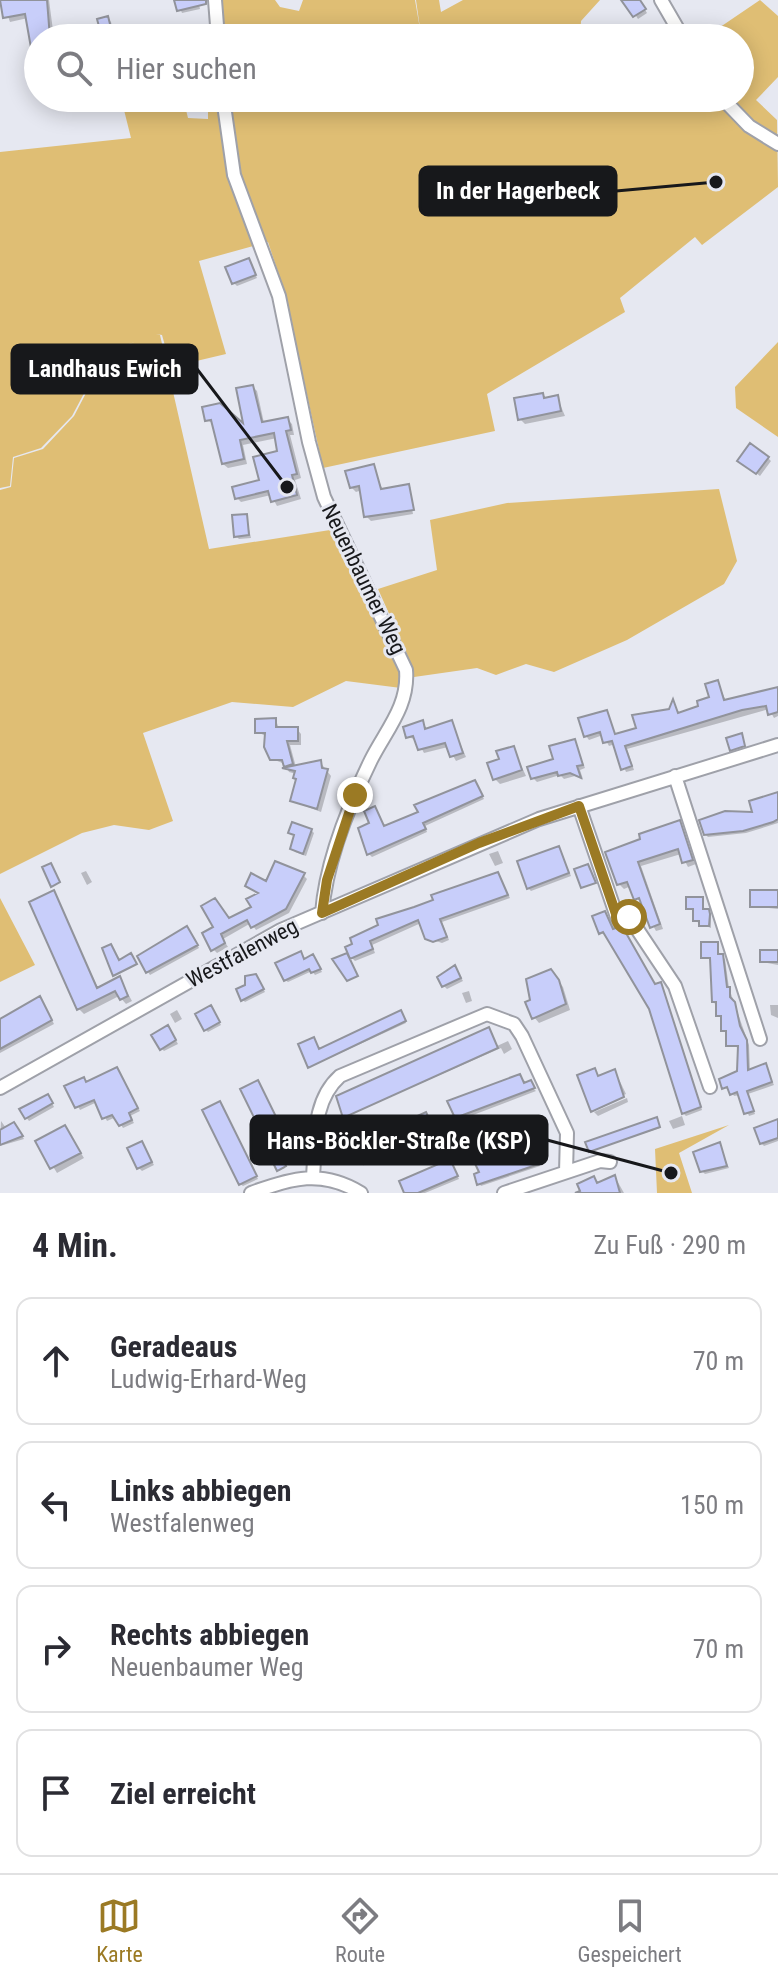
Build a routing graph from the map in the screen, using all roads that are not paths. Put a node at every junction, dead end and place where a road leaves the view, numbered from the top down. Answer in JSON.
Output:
{"nodes":[{"id":1,"x":215,"y":0,"type":"edge"},
{"id":2,"x":661,"y":0,"type":"edge"},
{"id":3,"x":217,"y":24,"type":"edge"},
{"id":4,"x":675,"y":24,"type":"edge"},
{"id":5,"x":225,"y":112,"type":"edge"},
{"id":6,"x":736,"y":112,"type":"edge"},
{"id":7,"x":778,"y":144,"type":"edge"},
{"id":8,"x":778,"y":745,"type":"edge"},
{"id":9,"x":675,"y":776,"type":"junction"},
{"id":10,"x":579,"y":806,"type":"junction"},
{"id":11,"x":322,"y":913,"type":"junction"},
{"id":12,"x":760,"y":1039,"type":"dead end"},
{"id":13,"x":710,"y":1087,"type":"dead end"},
{"id":14,"x":0,"y":1088,"type":"edge"},
{"id":15,"x":610,"y":1162,"type":"dead end"},
{"id":16,"x":566,"y":1172,"type":"junction"},
{"id":17,"x":313,"y":1176,"type":"junction"},
{"id":18,"x":251,"y":1193,"type":"edge"},
{"id":19,"x":361,"y":1193,"type":"edge"},
{"id":20,"x":504,"y":1193,"type":"edge"}],
"edges":[{"from":1,"to":3,"type":"street"},
{"from":2,"to":4,"type":"street"},
{"from":5,"to":11,"type":"street","name":"Neuenbaumer Weg"},
{"from":6,"to":7,"type":"street"},
{"from":8,"to":9,"type":"street","name":"Westfalenweg"},
{"from":9,"to":10,"type":"street","name":"Westfalenweg"},
{"from":9,"to":12,"type":"street"},
{"from":10,"to":11,"type":"street","name":"Westfalenweg"},
{"from":10,"to":13,"type":"street"},
{"from":11,"to":14,"type":"street","name":"Westfalenweg"},
{"from":15,"to":16,"type":"street"},
{"from":16,"to":17,"type":"street"},
{"from":16,"to":20,"type":"street"},
{"from":17,"to":18,"type":"street"},
{"from":17,"to":19,"type":"street"}]}
